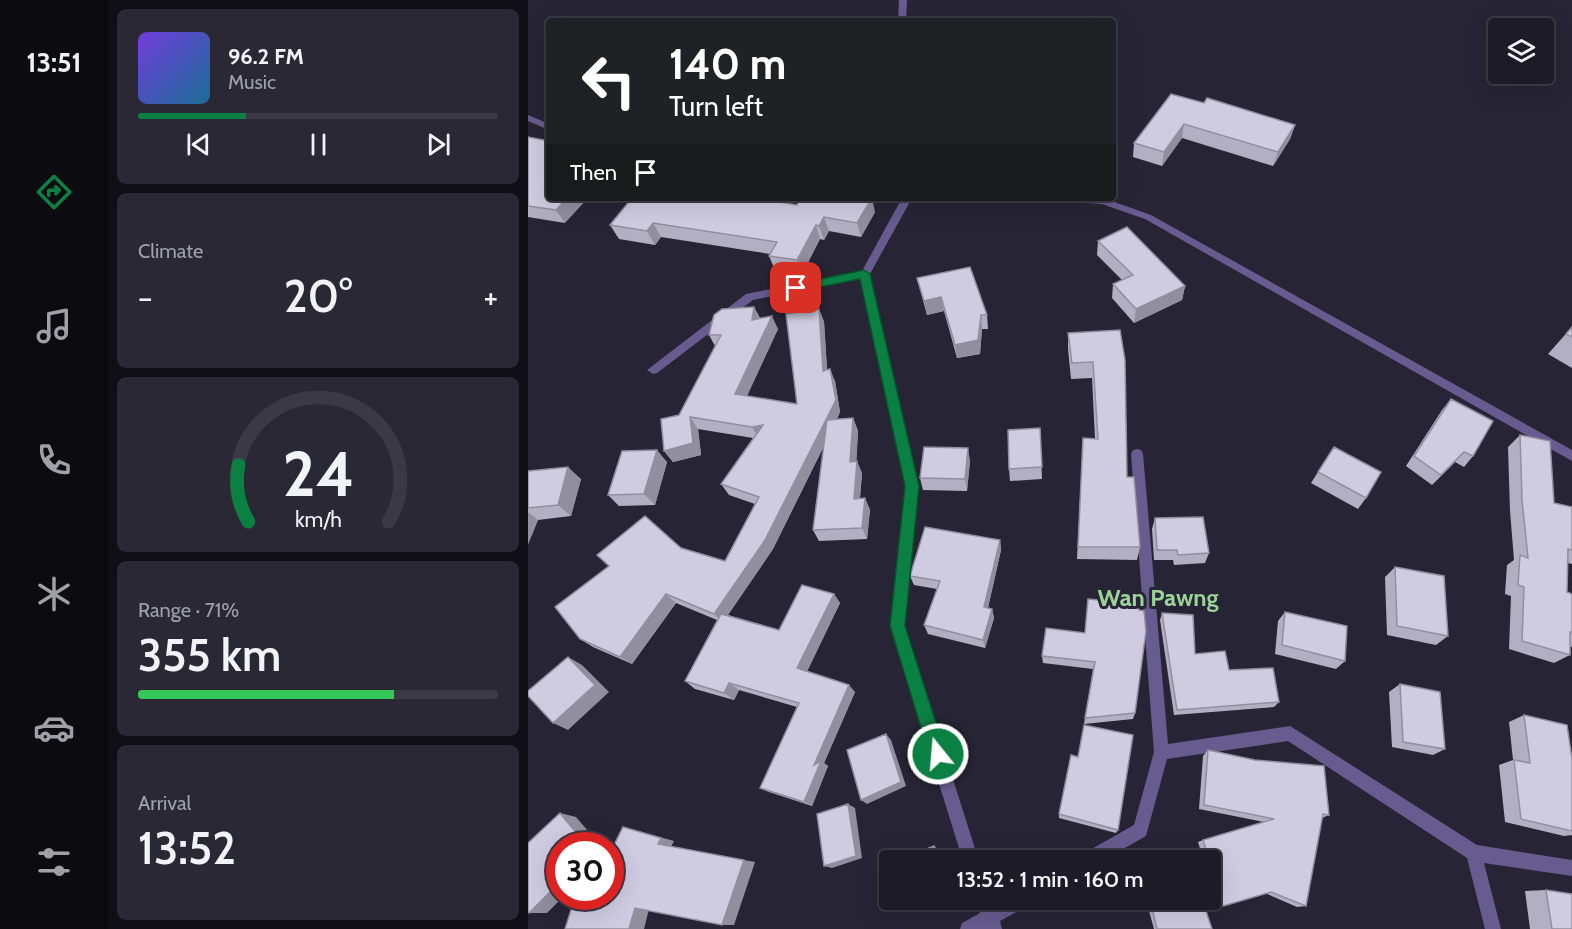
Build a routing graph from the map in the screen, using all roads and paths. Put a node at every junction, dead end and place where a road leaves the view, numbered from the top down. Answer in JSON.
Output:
{"nodes":[{"id":1,"x":903,"y":0,"type":"edge"},
{"id":2,"x":902,"y":18,"type":"edge"},
{"id":3,"x":528,"y":118,"type":"edge"},
{"id":4,"x":546,"y":126,"type":"edge"},
{"id":5,"x":905,"y":201,"type":"edge"},
{"id":6,"x":1103,"y":201,"type":"edge"},
{"id":7,"x":864,"y":274,"type":"junction"},
{"id":8,"x":653,"y":370,"type":"dead end"},
{"id":9,"x":1137,"y":454,"type":"dead end"},
{"id":10,"x":1572,"y":456,"type":"edge"},
{"id":11,"x":1161,"y":752,"type":"junction"},
{"id":12,"x":968,"y":850,"type":"edge"},
{"id":13,"x":1106,"y":850,"type":"edge"},
{"id":14,"x":1474,"y":853,"type":"junction"},
{"id":15,"x":1572,"y":868,"type":"edge"},
{"id":16,"x":1009,"y":910,"type":"edge"},
{"id":17,"x":992,"y":924,"type":"edge"},
{"id":18,"x":968,"y":929,"type":"edge"},
{"id":19,"x":1493,"y":929,"type":"edge"}],
"edges":[{"from":1,"to":2,"type":"street"},
{"from":3,"to":4,"type":"street"},
{"from":5,"to":7,"type":"street"},
{"from":6,"to":10,"type":"street"},
{"from":7,"to":8,"type":"street"},
{"from":7,"to":12,"type":"street"},
{"from":9,"to":11,"type":"street"},
{"from":11,"to":13,"type":"street"},
{"from":11,"to":14,"type":"street"},
{"from":14,"to":15,"type":"street"},
{"from":14,"to":19,"type":"street"},
{"from":16,"to":17,"type":"street"},
{"from":17,"to":18,"type":"street"}]}
